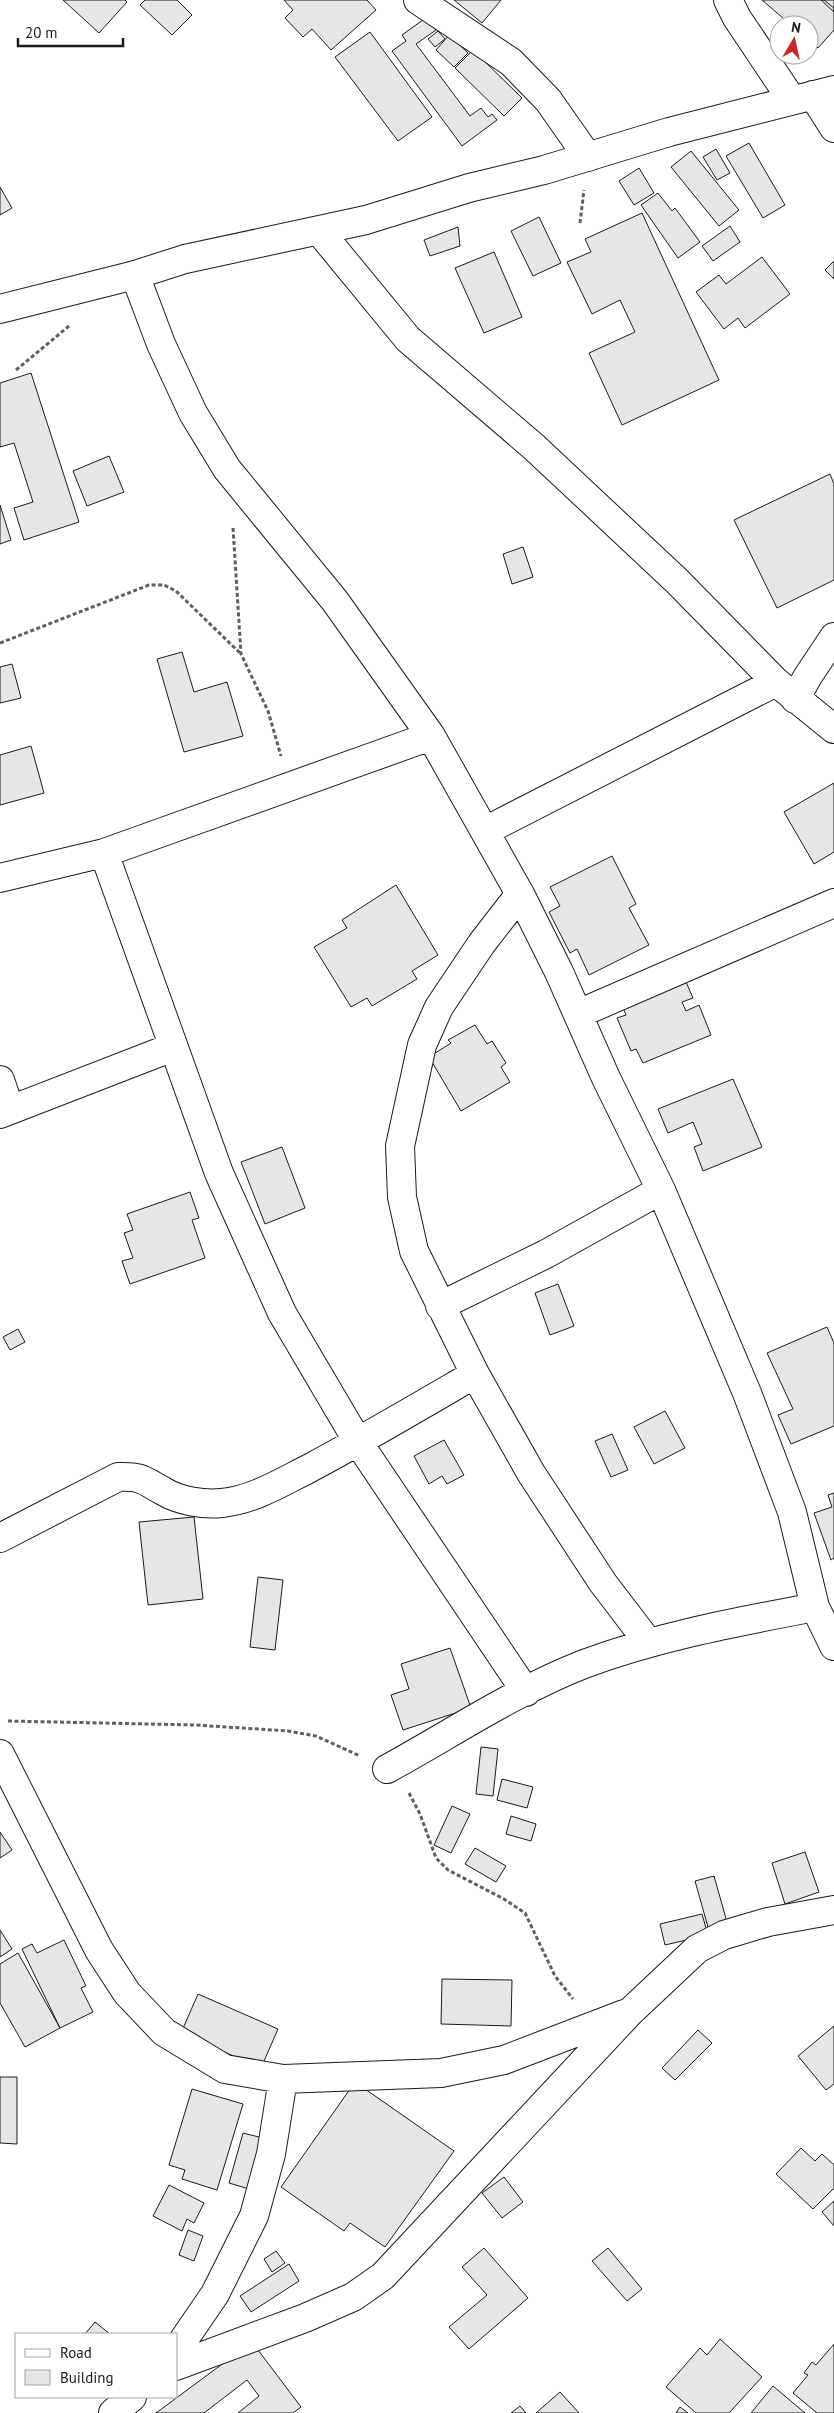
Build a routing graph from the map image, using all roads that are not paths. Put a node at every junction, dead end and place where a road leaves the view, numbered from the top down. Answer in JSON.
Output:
{"nodes":[{"id":1,"x":418,"y":0,"type":"edge"},
{"id":2,"x":728,"y":0,"type":"edge"},
{"id":3,"x":813,"y":95,"type":"edge"},
{"id":4,"x":834,"y":128,"type":"edge"},
{"id":5,"x":588,"y":158,"type":"junction"},
{"id":6,"x":320,"y":232,"type":"junction"},
{"id":7,"x":134,"y":275,"type":"junction"},
{"id":8,"x":0,"y":309,"type":"edge"},
{"id":9,"x":834,"y":637,"type":"edge"},
{"id":10,"x":786,"y":690,"type":"junction"},
{"id":11,"x":834,"y":729,"type":"edge"},
{"id":12,"x":431,"y":736,"type":"junction"},
{"id":13,"x":485,"y":831,"type":"junction"},
{"id":14,"x":104,"y":854,"type":"junction"},
{"id":15,"x":0,"y":878,"type":"edge"},
{"id":16,"x":520,"y":894,"type":"junction"},
{"id":17,"x":834,"y":903,"type":"edge"},
{"id":18,"x":578,"y":1014,"type":"junction"},
{"id":19,"x":173,"y":1047,"type":"junction"},
{"id":20,"x":0,"y":1080,"type":"edge"},
{"id":21,"x":5,"y":1112,"type":"edge"},
{"id":22,"x":661,"y":1190,"type":"junction"},
{"id":23,"x":440,"y":1306,"type":"junction"},
{"id":24,"x":475,"y":1374,"type":"junction"},
{"id":25,"x":358,"y":1442,"type":"junction"},
{"id":26,"x":0,"y":1538,"type":"edge"},
{"id":27,"x":815,"y":1607,"type":"junction"},
{"id":28,"x":648,"y":1642,"type":"junction"},
{"id":29,"x":834,"y":1646,"type":"edge"},
{"id":30,"x":526,"y":1692,"type":"junction"},
{"id":31,"x":0,"y":1754,"type":"edge"},
{"id":32,"x":387,"y":1770,"type":"road end"},
{"id":33,"x":834,"y":1910,"type":"edge"},
{"id":34,"x":630,"y":2012,"type":"junction"},
{"id":35,"x":283,"y":2080,"type":"junction"},
{"id":36,"x":178,"y":2348,"type":"edge"},
{"id":37,"x":178,"y":2365,"type":"edge"},
{"id":38,"x":131,"y":2398,"type":"edge"},
{"id":39,"x":113,"y":2413,"type":"edge"}],
"edges":[{"from":1,"to":5,"type":"street"},
{"from":2,"to":3,"type":"street"},
{"from":3,"to":4,"type":"street"},
{"from":3,"to":5,"type":"street"},
{"from":5,"to":6,"type":"street"},
{"from":6,"to":7,"type":"street"},
{"from":6,"to":10,"type":"street"},
{"from":7,"to":8,"type":"street"},
{"from":7,"to":12,"type":"street"},
{"from":9,"to":10,"type":"street"},
{"from":10,"to":11,"type":"street"},
{"from":10,"to":13,"type":"street"},
{"from":12,"to":13,"type":"street"},
{"from":12,"to":14,"type":"street"},
{"from":13,"to":16,"type":"street"},
{"from":14,"to":15,"type":"street"},
{"from":14,"to":19,"type":"street"},
{"from":16,"to":18,"type":"street"},
{"from":16,"to":23,"type":"street"},
{"from":17,"to":18,"type":"street"},
{"from":18,"to":22,"type":"street"},
{"from":19,"to":21,"type":"street"},
{"from":19,"to":25,"type":"street"},
{"from":20,"to":21,"type":"street"},
{"from":22,"to":23,"type":"street"},
{"from":22,"to":27,"type":"street"},
{"from":23,"to":24,"type":"street"},
{"from":24,"to":25,"type":"street"},
{"from":24,"to":28,"type":"street"},
{"from":25,"to":26,"type":"street"},
{"from":25,"to":30,"type":"street"},
{"from":27,"to":28,"type":"street"},
{"from":27,"to":29,"type":"street"},
{"from":28,"to":30,"type":"street"},
{"from":30,"to":32,"type":"street"},
{"from":31,"to":35,"type":"street"},
{"from":33,"to":34,"type":"street"},
{"from":34,"to":35,"type":"street"},
{"from":34,"to":37,"type":"street"},
{"from":35,"to":36,"type":"street"},
{"from":38,"to":39,"type":"street"}]}
